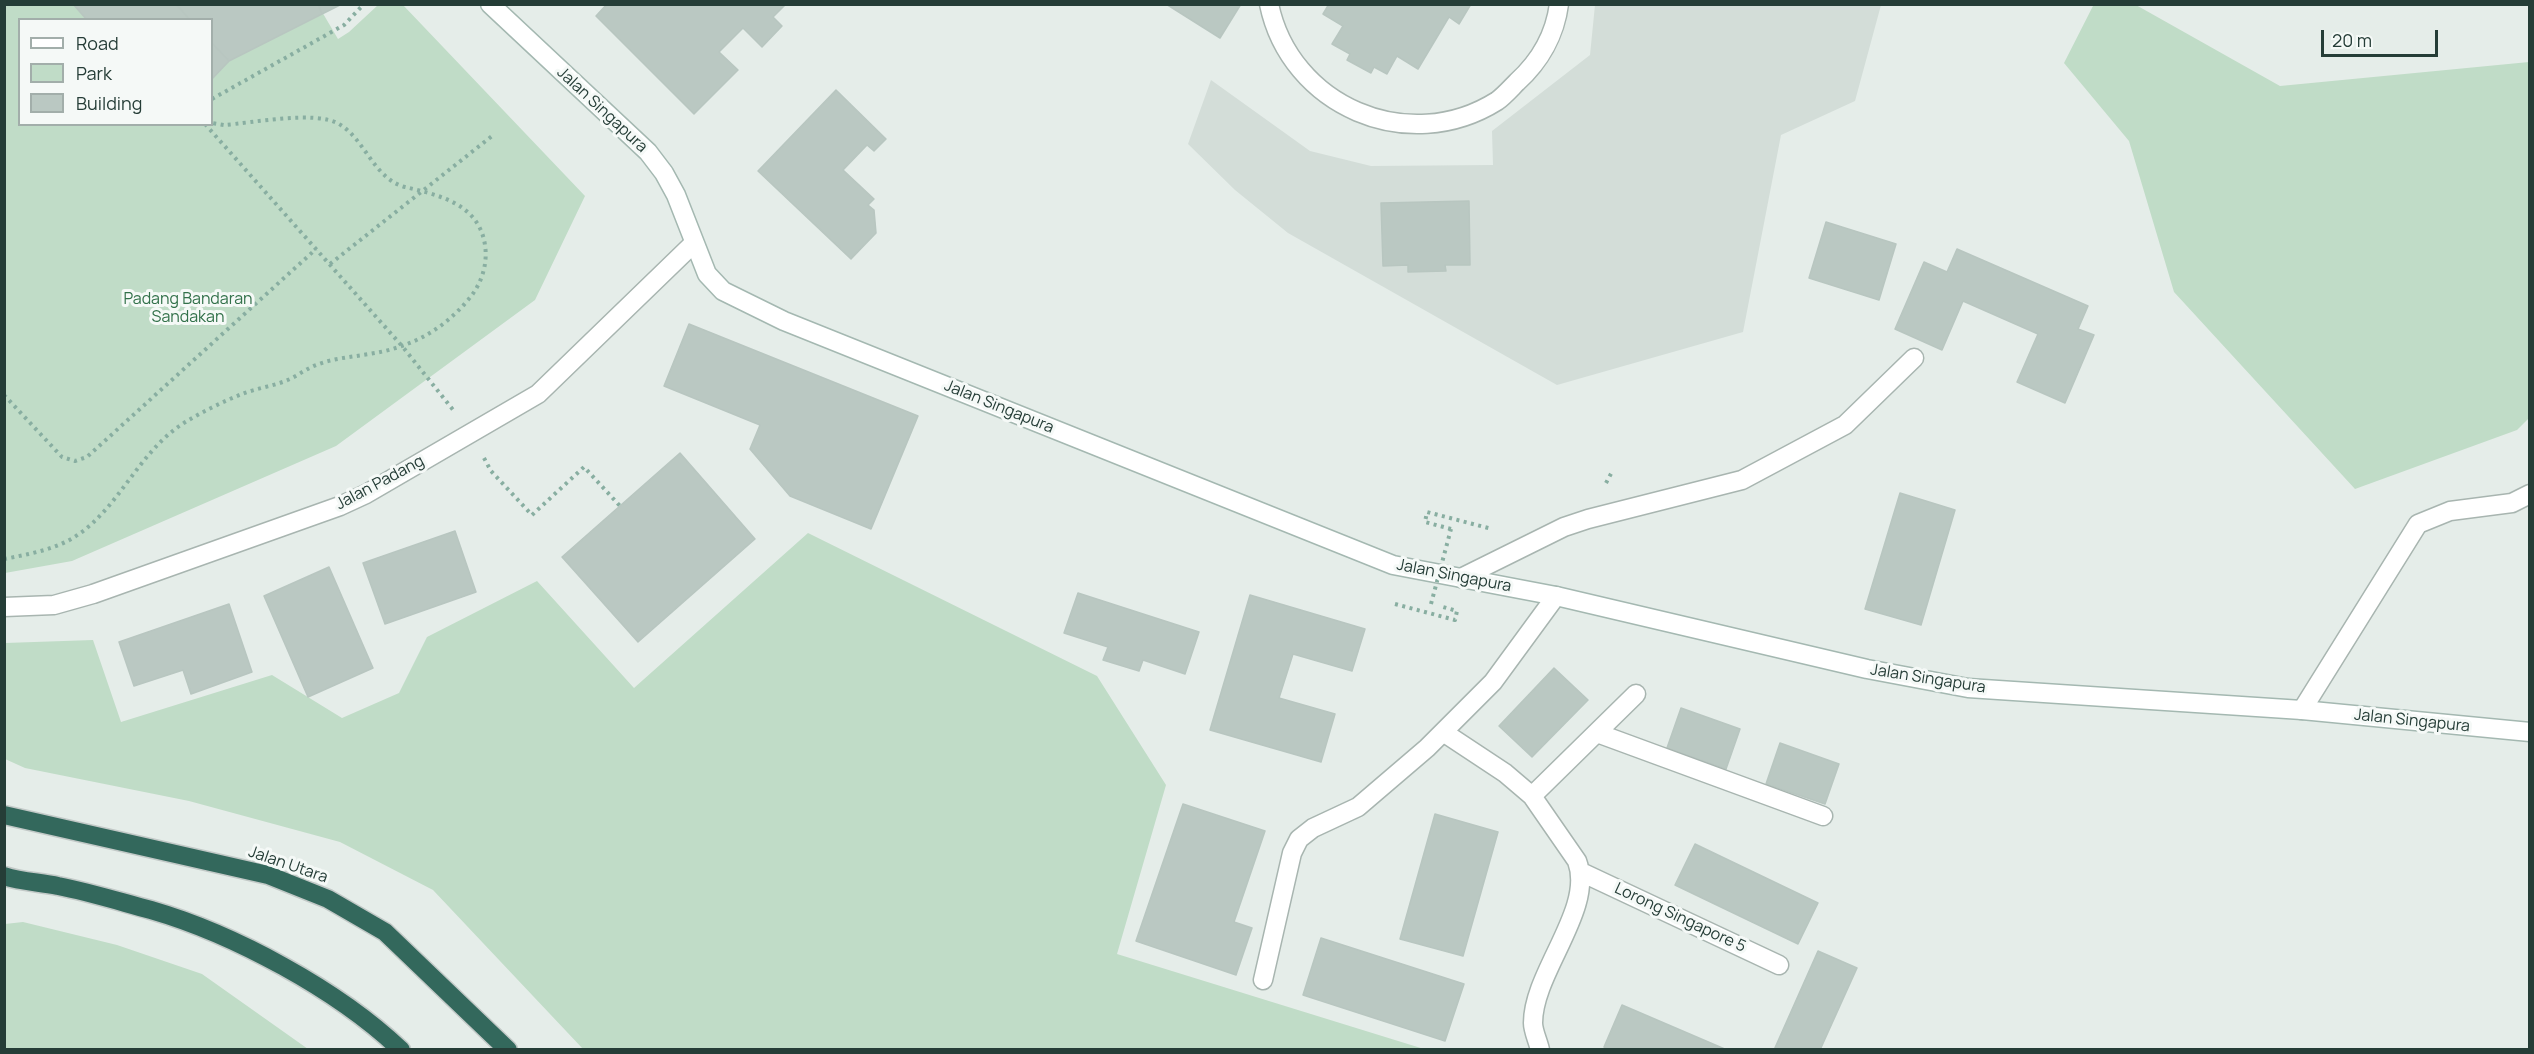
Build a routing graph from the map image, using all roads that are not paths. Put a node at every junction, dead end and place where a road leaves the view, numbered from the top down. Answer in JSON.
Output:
{"nodes":[{"id":1,"x":490,"y":4,"type":"edge"},
{"id":2,"x":1269,"y":4,"type":"edge"},
{"id":3,"x":1559,"y":4,"type":"edge"},
{"id":4,"x":694,"y":243,"type":"junction"},
{"id":5,"x":1914,"y":358,"type":"dead end"},
{"id":6,"x":2529,"y":494,"type":"edge"},
{"id":7,"x":1461,"y":578,"type":"junction"},
{"id":8,"x":1556,"y":596,"type":"junction"},
{"id":9,"x":4,"y":607,"type":"edge"},
{"id":10,"x":1636,"y":694,"type":"dead end"},
{"id":11,"x":2302,"y":710,"type":"junction"},
{"id":12,"x":1443,"y":732,"type":"junction"},
{"id":13,"x":2529,"y":732,"type":"edge"},
{"id":14,"x":1597,"y":733,"type":"junction"},
{"id":15,"x":1532,"y":796,"type":"junction"},
{"id":16,"x":4,"y":815,"type":"edge"},
{"id":17,"x":1823,"y":816,"type":"dead end"},
{"id":18,"x":1581,"y":872,"type":"junction"},
{"id":19,"x":9,"y":880,"type":"edge"},
{"id":20,"x":1779,"y":965,"type":"dead end"},
{"id":21,"x":1263,"y":980,"type":"dead end"},
{"id":22,"x":401,"y":1050,"type":"edge"},
{"id":23,"x":508,"y":1050,"type":"edge"},
{"id":24,"x":1540,"y":1050,"type":"edge"}],
"edges":[{"from":1,"to":4,"type":"street","name":"Jalan Singapura"},
{"from":2,"to":3,"type":"street"},
{"from":4,"to":7,"type":"street","name":"Jalan Singapura"},
{"from":4,"to":9,"type":"street","name":"Jalan Padang"},
{"from":5,"to":7,"type":"street"},
{"from":6,"to":11,"type":"street"},
{"from":7,"to":8,"type":"street","name":"Jalan Singapura"},
{"from":8,"to":11,"type":"street","name":"Jalan Singapura"},
{"from":8,"to":12,"type":"street"},
{"from":10,"to":14,"type":"street"},
{"from":11,"to":13,"type":"street","name":"Jalan Singapura"},
{"from":12,"to":15,"type":"street"},
{"from":12,"to":21,"type":"street"},
{"from":14,"to":15,"type":"street"},
{"from":14,"to":17,"type":"street"},
{"from":15,"to":18,"type":"street"},
{"from":16,"to":23,"type":"highway","name":"Jalan Utara"},
{"from":18,"to":20,"type":"street","name":"Lorong Singapore 5"},
{"from":18,"to":24,"type":"street"},
{"from":19,"to":22,"type":"highway"}]}
